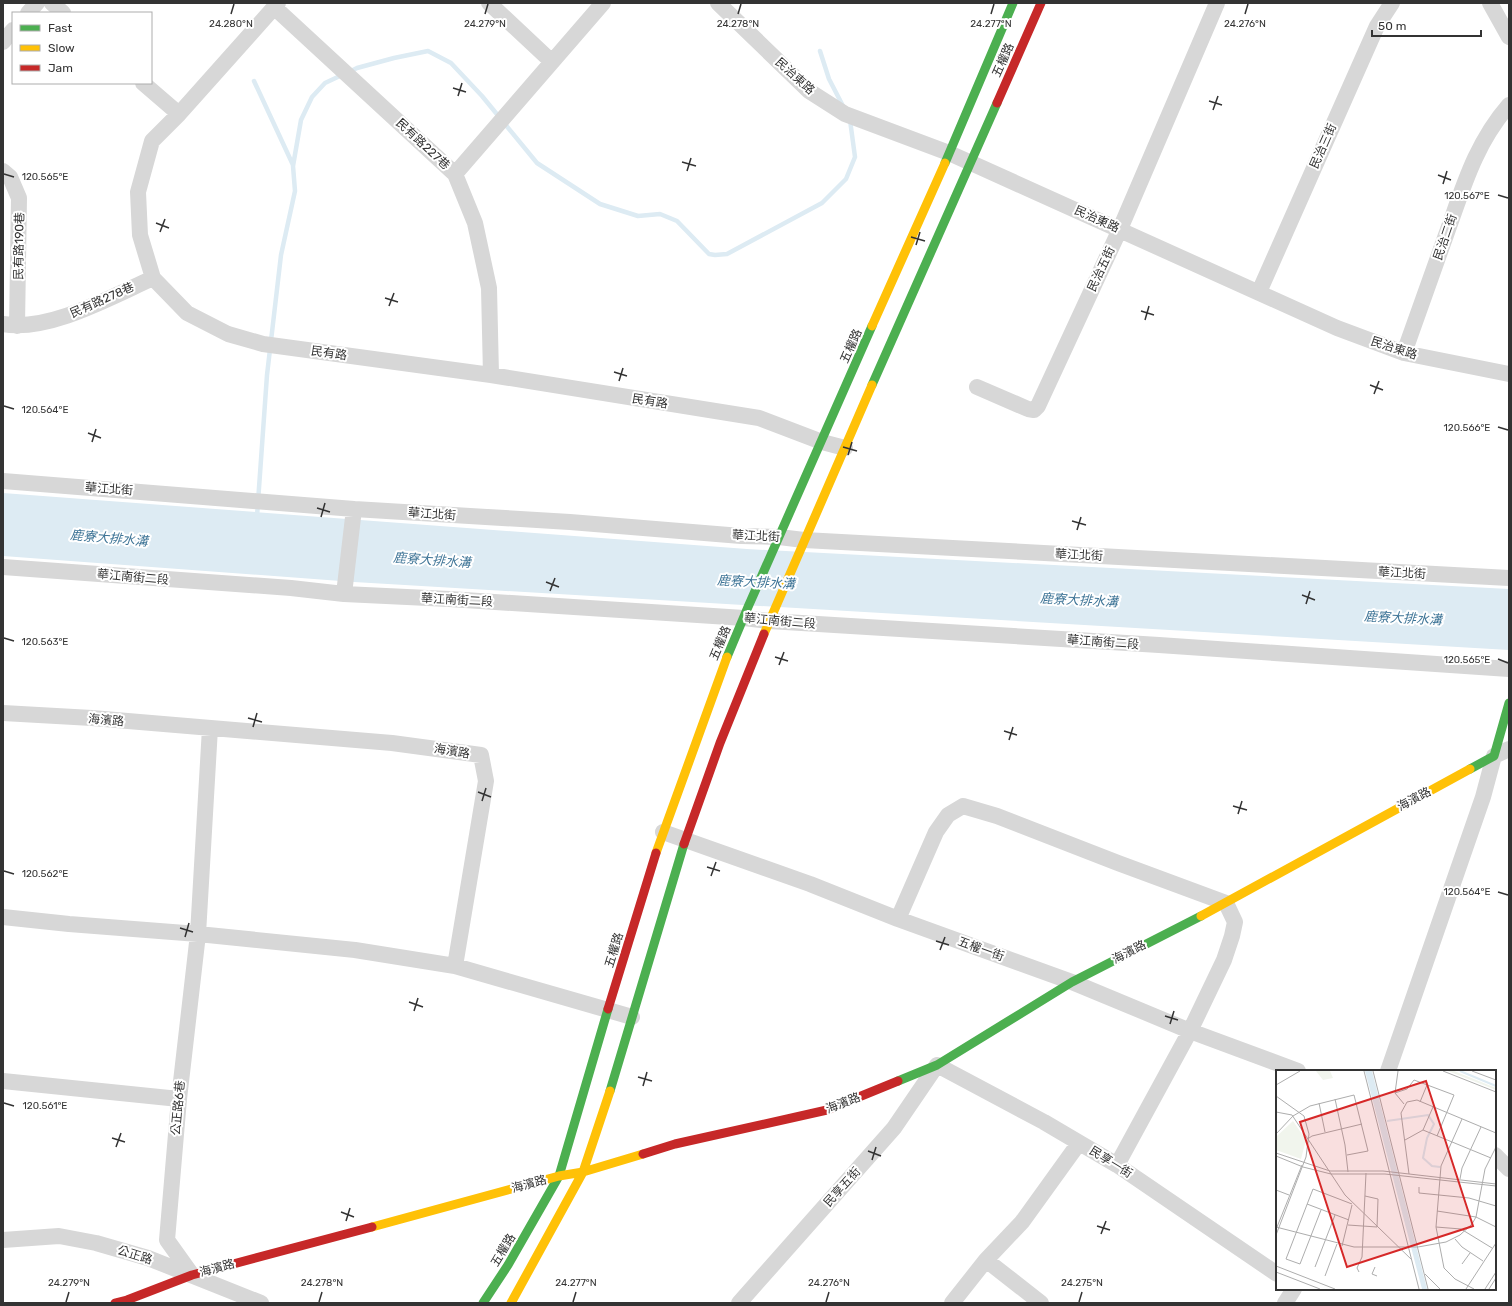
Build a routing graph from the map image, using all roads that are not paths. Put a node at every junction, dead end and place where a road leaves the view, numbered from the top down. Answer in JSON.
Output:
{"nodes":[{"id":1,"x":37,"y":3,"type":"edge"},
{"id":2,"x":52,"y":3,"type":"edge"},
{"id":3,"x":489,"y":3,"type":"edge"},
{"id":4,"x":603,"y":3,"type":"edge"},
{"id":5,"x":718,"y":3,"type":"edge"},
{"id":6,"x":1013,"y":3,"type":"edge"},
{"id":7,"x":1041,"y":3,"type":"edge"},
{"id":8,"x":1217,"y":3,"type":"edge"},
{"id":9,"x":1392,"y":3,"type":"edge"},
{"id":10,"x":1490,"y":3,"type":"edge"},
{"id":11,"x":276,"y":5,"type":"edge"},
{"id":12,"x":29,"y":12,"type":"edge"},
{"id":13,"x":62,"y":12,"type":"edge"},
{"id":14,"x":12,"y":31,"type":"edge"},
{"id":15,"x":1509,"y":37,"type":"edge"},
{"id":16,"x":3,"y":42,"type":"edge"},
{"id":17,"x":552,"y":62,"type":"junction"},
{"id":18,"x":144,"y":84,"type":"edge"},
{"id":19,"x":1509,"y":105,"type":"edge"},
{"id":20,"x":179,"y":114,"type":"junction"},
{"id":21,"x":950,"y":153,"type":"junction"},
{"id":22,"x":970,"y":164,"type":"junction"},
{"id":23,"x":3,"y":171,"type":"edge"},
{"id":24,"x":455,"y":174,"type":"junction"},
{"id":25,"x":1120,"y":229,"type":"junction"},
{"id":26,"x":152,"y":278,"type":"junction"},
{"id":27,"x":1259,"y":292,"type":"junction"},
{"id":28,"x":10,"y":325,"type":"edge"},
{"id":29,"x":1404,"y":353,"type":"junction"},
{"id":30,"x":1509,"y":374,"type":"edge"},
{"id":31,"x":491,"y":375,"type":"junction"},
{"id":32,"x":977,"y":388,"type":"dead end"},
{"id":33,"x":822,"y":442,"type":"junction"},
{"id":34,"x":845,"y":448,"type":"junction"},
{"id":35,"x":3,"y":481,"type":"edge"},
{"id":36,"x":354,"y":512,"type":"junction"},
{"id":37,"x":777,"y":541,"type":"junction"},
{"id":38,"x":802,"y":545,"type":"junction"},
{"id":39,"x":3,"y":567,"type":"edge"},
{"id":40,"x":1509,"y":578,"type":"edge"},
{"id":41,"x":344,"y":589,"type":"junction"},
{"id":42,"x":746,"y":612,"type":"junction"},
{"id":43,"x":772,"y":615,"type":"junction"},
{"id":44,"x":1509,"y":669,"type":"edge"},
{"id":45,"x":1509,"y":703,"type":"edge"},
{"id":46,"x":3,"y":713,"type":"edge"},
{"id":47,"x":210,"y":728,"type":"junction"},
{"id":48,"x":1509,"y":749,"type":"edge"},
{"id":49,"x":1494,"y":756,"type":"junction"},
{"id":50,"x":663,"y":832,"type":"junction"},
{"id":51,"x":685,"y":840,"type":"junction"},
{"id":52,"x":1226,"y":903,"type":"junction"},
{"id":53,"x":3,"y":917,"type":"edge"},
{"id":54,"x":898,"y":919,"type":"junction"},
{"id":55,"x":198,"y":934,"type":"junction"},
{"id":56,"x":455,"y":966,"type":"junction"},
{"id":57,"x":1072,"y":982,"type":"junction"},
{"id":58,"x":608,"y":1009,"type":"junction"},
{"id":59,"x":632,"y":1017,"type":"junction"},
{"id":60,"x":1190,"y":1031,"type":"junction"},
{"id":61,"x":937,"y":1065,"type":"junction"},
{"id":62,"x":1295,"y":1070,"type":"edge"},
{"id":63,"x":1388,"y":1070,"type":"edge"},
{"id":64,"x":3,"y":1081,"type":"edge"},
{"id":65,"x":179,"y":1099,"type":"junction"},
{"id":66,"x":1079,"y":1143,"type":"junction"},
{"id":67,"x":1496,"y":1156,"type":"edge"},
{"id":68,"x":1117,"y":1165,"type":"junction"},
{"id":69,"x":1509,"y":1169,"type":"edge"},
{"id":70,"x":583,"y":1172,"type":"junction"},
{"id":71,"x":559,"y":1176,"type":"junction"},
{"id":72,"x":3,"y":1240,"type":"edge"},
{"id":73,"x":986,"y":1260,"type":"junction"},
{"id":74,"x":1276,"y":1273,"type":"edge"},
{"id":75,"x":192,"y":1275,"type":"junction"},
{"id":76,"x":1293,"y":1290,"type":"edge"},
{"id":77,"x":115,"y":1303,"type":"edge"},
{"id":78,"x":261,"y":1303,"type":"edge"},
{"id":79,"x":483,"y":1303,"type":"edge"},
{"id":80,"x":511,"y":1303,"type":"edge"},
{"id":81,"x":739,"y":1303,"type":"edge"},
{"id":82,"x":952,"y":1303,"type":"edge"},
{"id":83,"x":1041,"y":1303,"type":"edge"},
{"id":84,"x":1285,"y":1303,"type":"edge"}],
"edges":[{"from":1,"to":12,"type":"street"},
{"from":2,"to":13,"type":"street"},
{"from":3,"to":17,"type":"street"},
{"from":4,"to":17,"type":"street"},
{"from":5,"to":21,"type":"street","name":"民治東路"},
{"from":6,"to":21,"type":"street","name":"五權路"},
{"from":7,"to":22,"type":"street","name":"五權路"},
{"from":8,"to":25,"type":"street","name":"民治五街"},
{"from":9,"to":27,"type":"street","name":"民治三街"},
{"from":10,"to":15,"type":"street"},
{"from":11,"to":20,"type":"street","name":"民有路"},
{"from":11,"to":24,"type":"street","name":"民有路227巷"},
{"from":14,"to":16,"type":"street"},
{"from":17,"to":24,"type":"street"},
{"from":18,"to":20,"type":"street"},
{"from":19,"to":29,"type":"street","name":"民治二街"},
{"from":20,"to":26,"type":"street","name":"民有路"},
{"from":21,"to":22,"type":"street","name":"民治東路"},
{"from":21,"to":33,"type":"street","name":"五權路"},
{"from":22,"to":25,"type":"street","name":"民治東路"},
{"from":22,"to":34,"type":"street","name":"五權路"},
{"from":23,"to":28,"type":"street","name":"民有路190巷"},
{"from":24,"to":31,"type":"street","name":"民有路227巷"},
{"from":25,"to":27,"type":"street","name":"民治東路"},
{"from":25,"to":32,"type":"street","name":"民治五街"},
{"from":26,"to":28,"type":"street","name":"民有路278巷"},
{"from":26,"to":31,"type":"street","name":"民有路"},
{"from":27,"to":29,"type":"street","name":"民治東路"},
{"from":29,"to":30,"type":"street","name":"民治東路"},
{"from":31,"to":33,"type":"street","name":"民有路"},
{"from":33,"to":34,"type":"street","name":"民有路"},
{"from":33,"to":37,"type":"street","name":"五權路"},
{"from":34,"to":38,"type":"street","name":"五權路"},
{"from":35,"to":36,"type":"street","name":"華江北街"},
{"from":36,"to":37,"type":"street","name":"華江北街"},
{"from":36,"to":41,"type":"street"},
{"from":37,"to":38,"type":"street","name":"華江北街"},
{"from":37,"to":42,"type":"street","name":"五權路"},
{"from":38,"to":40,"type":"street","name":"華江北街"},
{"from":38,"to":43,"type":"street","name":"五權路"},
{"from":39,"to":41,"type":"street","name":"華江南街二段"},
{"from":41,"to":42,"type":"street","name":"華江南街二段"},
{"from":42,"to":43,"type":"street","name":"華江南街二段"},
{"from":42,"to":50,"type":"street","name":"五權路"},
{"from":43,"to":44,"type":"street","name":"華江南街二段"},
{"from":43,"to":51,"type":"street","name":"五權路"},
{"from":45,"to":49,"type":"street"},
{"from":46,"to":47,"type":"street","name":"海濱路"},
{"from":47,"to":55,"type":"street"},
{"from":47,"to":56,"type":"street","name":"海濱路"},
{"from":48,"to":49,"type":"street","name":"海濱路"},
{"from":49,"to":52,"type":"street","name":"海濱路"},
{"from":49,"to":63,"type":"street"},
{"from":50,"to":51,"type":"street","name":"五權一街"},
{"from":50,"to":58,"type":"street","name":"五權路"},
{"from":51,"to":54,"type":"street","name":"五權一街"},
{"from":51,"to":59,"type":"street","name":"五權路"},
{"from":52,"to":54,"type":"street"},
{"from":52,"to":57,"type":"street","name":"海濱路"},
{"from":52,"to":60,"type":"street"},
{"from":53,"to":55,"type":"street"},
{"from":54,"to":57,"type":"street","name":"五權一街"},
{"from":55,"to":56,"type":"street"},
{"from":55,"to":65,"type":"street","name":"公正路6巷"},
{"from":56,"to":58,"type":"street"},
{"from":57,"to":60,"type":"street","name":"五權一街"},
{"from":57,"to":61,"type":"street","name":"海濱路"},
{"from":58,"to":59,"type":"street"},
{"from":58,"to":71,"type":"street","name":"五權路"},
{"from":59,"to":70,"type":"street","name":"五權路"},
{"from":60,"to":62,"type":"street","name":"五權一街"},
{"from":60,"to":68,"type":"street"},
{"from":61,"to":66,"type":"street","name":"民享一街"},
{"from":61,"to":70,"type":"street","name":"海濱路"},
{"from":61,"to":81,"type":"street","name":"民享五街"},
{"from":64,"to":65,"type":"street"},
{"from":65,"to":75,"type":"street","name":"公正路6巷"},
{"from":66,"to":68,"type":"street","name":"民享一街"},
{"from":66,"to":73,"type":"street"},
{"from":67,"to":69,"type":"street"},
{"from":68,"to":74,"type":"street","name":"民享一街"},
{"from":70,"to":71,"type":"street","name":"海濱路"},
{"from":70,"to":80,"type":"street","name":"五權路"},
{"from":71,"to":75,"type":"street","name":"海濱路"},
{"from":71,"to":79,"type":"street","name":"五權路"},
{"from":72,"to":75,"type":"street","name":"公正路"},
{"from":73,"to":82,"type":"street"},
{"from":73,"to":83,"type":"street"},
{"from":75,"to":77,"type":"street","name":"海濱路"},
{"from":75,"to":78,"type":"street","name":"公正路"},
{"from":76,"to":84,"type":"street"}]}
